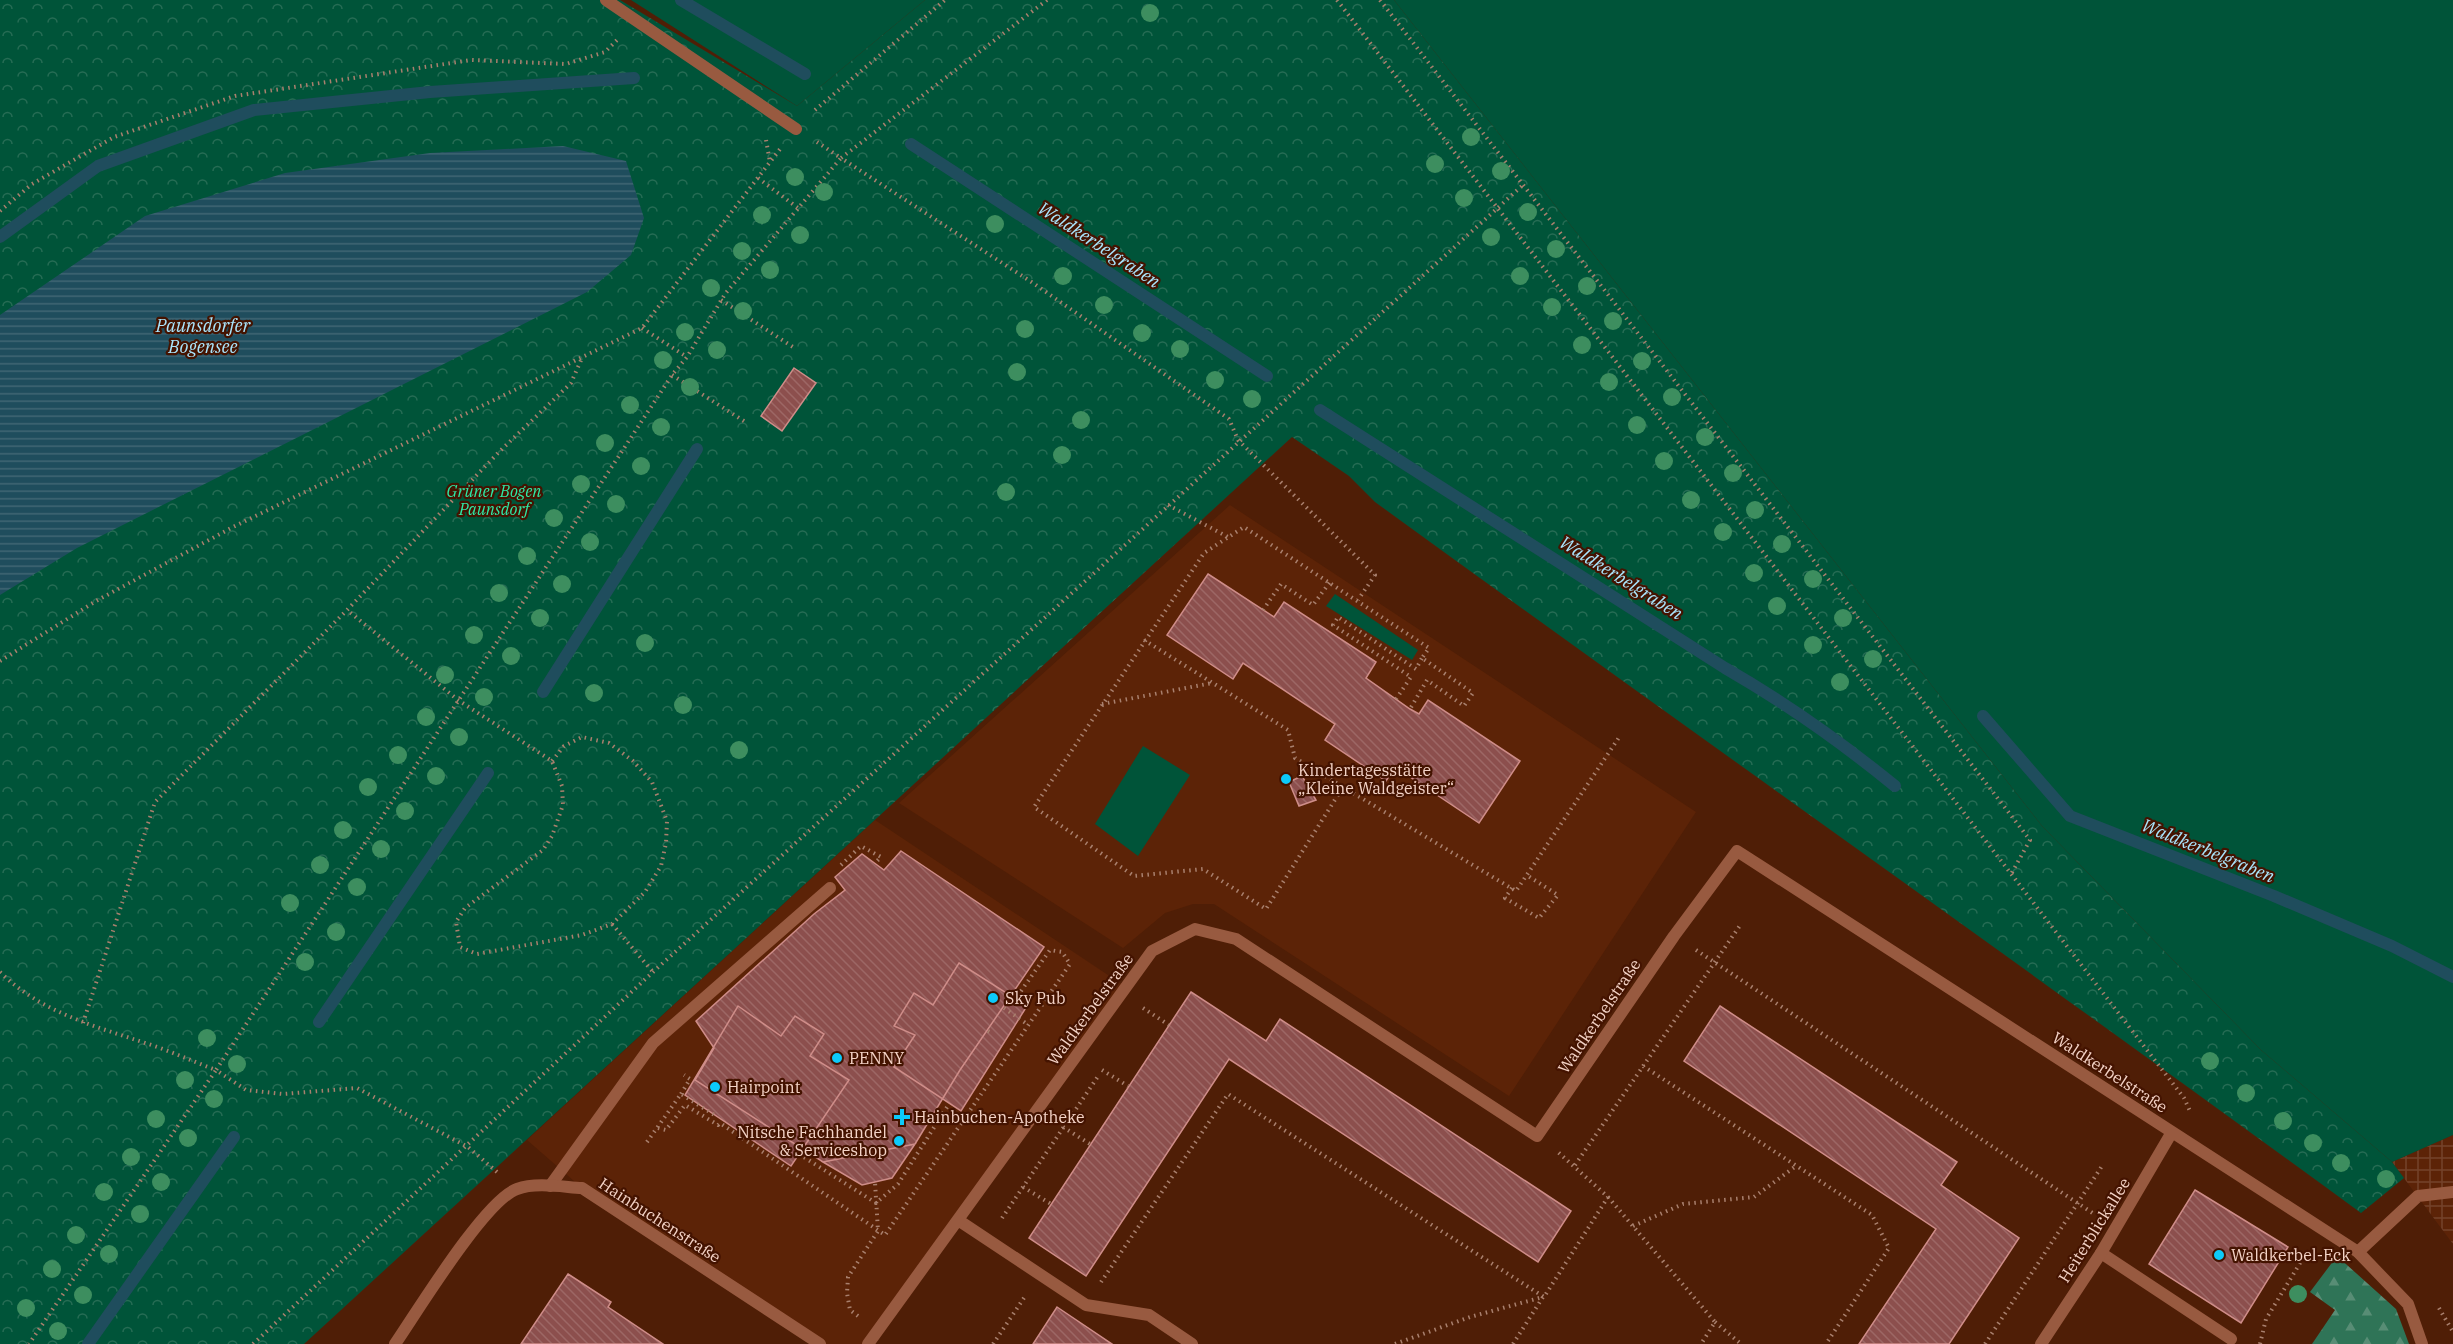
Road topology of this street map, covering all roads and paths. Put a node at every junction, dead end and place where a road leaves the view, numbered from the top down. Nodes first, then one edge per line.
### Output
1 (606, 0) edge
2 (945, 0) edge
3 (1047, 0) edge
4 (1337, 0) edge
5 (1380, 0) edge
6 (636, 20) junction
7 (796, 129) junction
8 (841, 158) junction
9 (758, 178) junction
10 (1523, 185) junction
11 (798, 208) junction
12 (1497, 209) junction
13 (0, 211) edge
14 (721, 300) junction
15 (642, 328) junction
16 (796, 349) dead end
17 (687, 357) junction
18 (582, 358) junction
19 (672, 375) junction
20 (747, 423) dead end
21 (1238, 440) junction
22 (1168, 504) junction
23 (1228, 537) junction
24 (1330, 582) junction
25 (1358, 600) junction
26 (347, 610) junction
27 (1263, 610) dead end
28 (1144, 640) junction
29 (1422, 658) junction
30 (0, 662) edge
31 (1214, 683) junction
32 (1396, 699) dead end
33 (458, 700) junction
34 (1101, 704) junction
35 (1410, 709) dead end
36 (1620, 736) dead end
37 (552, 761) junction
38 (1343, 787) junction
39 (875, 863) dead end
40 (1528, 876) junction
41 (2010, 876) junction
42 (830, 888) joint
43 (1512, 888) junction
44 (612, 924) junction
45 (1741, 924) dead end
46 (1674, 936) junction
47 (1715, 962) junction
48 (0, 972) edge
49 (653, 972) junction
50 (1016, 998) dead end
51 (1149, 999) dead end
52 (1004, 1008) dead end
53 (1143, 1008) junction
54 (1137, 1017) dead end
55 (83, 1023) junction
56 (1027, 1024) junction
57 (1169, 1025) dead end
58 (1108, 1061) dead end
59 (1643, 1066) junction
60 (216, 1070) junction
61 (1102, 1070) junction
62 (684, 1075) dead end
63 (978, 1083) dead end
64 (1128, 1086) dead end
65 (985, 1089) junction
66 (681, 1094) junction
67 (949, 1104) dead end
68 (716, 1116) dead end
69 (2194, 1119) dead end
70 (1063, 1127) junction
71 (658, 1128) junction
72 (2172, 1132) junction
73 (1537, 1136) junction
74 (647, 1142) dead end
75 (1090, 1144) dead end
76 (468, 1147) junction
77 (799, 1154) dead end
78 (1575, 1165) junction
79 (1796, 1166) junction
80 (2102, 1166) dead end
81 (875, 1182) dead end
82 (550, 1186) junction
83 (1023, 1187) junction
84 (516, 1189) junction
85 (2453, 1192) edge
86 (1608, 1197) junction
87 (2078, 1202) junction
88 (876, 1203) junction
89 (1051, 1204) dead end
90 (958, 1220) junction
91 (1633, 1227) junction
92 (2114, 1229) junction
93 (2321, 1229) junction
94 (878, 1231) junction
95 (987, 1239) junction
96 (2358, 1251) junction
97 (2101, 1253) junction
98 (1040, 1275) junction
99 (1544, 1297) junction
100 (1086, 1305) junction
101 (1715, 1322) junction
102 (878, 1329) junction
103 (2231, 1339) dead end
104 (29, 1344) edge
105 (253, 1344) edge
106 (395, 1344) edge
107 (820, 1344) edge
108 (868, 1344) edge
109 (993, 1344) edge
110 (1192, 1344) edge
111 (1395, 1344) edge
112 (1513, 1344) edge
113 (1701, 1344) edge
114 (1741, 1344) edge
115 (1826, 1344) edge
116 (1985, 1344) edge
117 (2041, 1344) edge
118 (2260, 1344) edge
119 (2422, 1344) edge

1 - 6 street
2 - 7 path
3 - 8 path
4 - 12 path
5 - 10 path
6 - 7 street
6 - 13 path
7 - 8 path
7 - 9 path
8 - 11 path
8 - 21 path
9 - 11 path
9 - 15 path
10 - 12 path
10 - 41 path
11 - 14 path
12 - 21 path
12 - 41 path
14 - 16 path
14 - 17 path
15 - 17 path
15 - 18 path
17 - 19 path
18 - 26 path
18 - 30 path
19 - 20 path
19 - 33 path
21 - 22 path
21 - 25 path
22 - 23 path
22 - 49 path
23 - 24 path
23 - 28 path
24 - 25 path
24 - 27 path
25 - 29 path
26 - 33 path
26 - 55 path
28 - 31 path
28 - 34 path
29 - 32 path
29 - 35 path
31 - 34 path
31 - 38 path
33 - 37 path
33 - 60 path
34 - 38 path
36 - 40 path
37 - 44 path
37 - 44 path
38 - 43 path
39 - 42 path
40 - 43 path
40 - 43 path
41 - 69 path
42 - 82 street
44 - 49 path
45 - 47 path
46 - 47 path
46 - 72 street, Waldkerbelstraße
46 - 73 street, Waldkerbelstraße
47 - 59 path
47 - 87 path
48 - 55 path
49 - 76 path
50 - 56 path
51 - 53 path
52 - 56 path
53 - 54 path
53 - 57 path
55 - 60 path
56 - 65 path
58 - 61 path
59 - 78 path
59 - 79 path
60 - 76 path
60 - 104 path
61 - 64 path
61 - 70 path
62 - 66 path
63 - 65 path
65 - 94 path
66 - 68 path
66 - 71 path
67 - 88 path
70 - 75 path
70 - 83 path
71 - 74 path
71 - 94 path
72 - 92 street, Heiterblickallee
72 - 93 street, Waldkerbelstraße
73 - 78 path
73 - 90 street, Waldkerbelstraße
76 - 84 path
76 - 105 path
77 - 88 path
78 - 86 path
79 - 91 path
79 - 115 path
80 - 87 path
81 - 88 path
82 - 84 street, Hainbuchenstraße
82 - 107 street, Hainbuchenstraße
83 - 89 path
83 - 95 path
84 - 106 street
85 - 96 street
86 - 91 path
86 - 99 path
87 - 92 path
87 - 116 path
88 - 94 path
90 - 95 street
90 - 102 street, Waldkerbelstraße
91 - 101 path
92 - 97 street, Heiterblickallee
93 - 96 street, Waldkerbelstraße
93 - 118 path
94 - 102 path
95 - 98 street
96 - 119 street, Waldkerbelstraße
97 - 103 street
97 - 117 street, Heiterblickallee
98 - 100 street
98 - 109 path
99 - 100 path
99 - 111 path
99 - 112 path
100 - 110 street
101 - 113 path
101 - 114 path
102 - 108 street, Waldkerbelstraße

